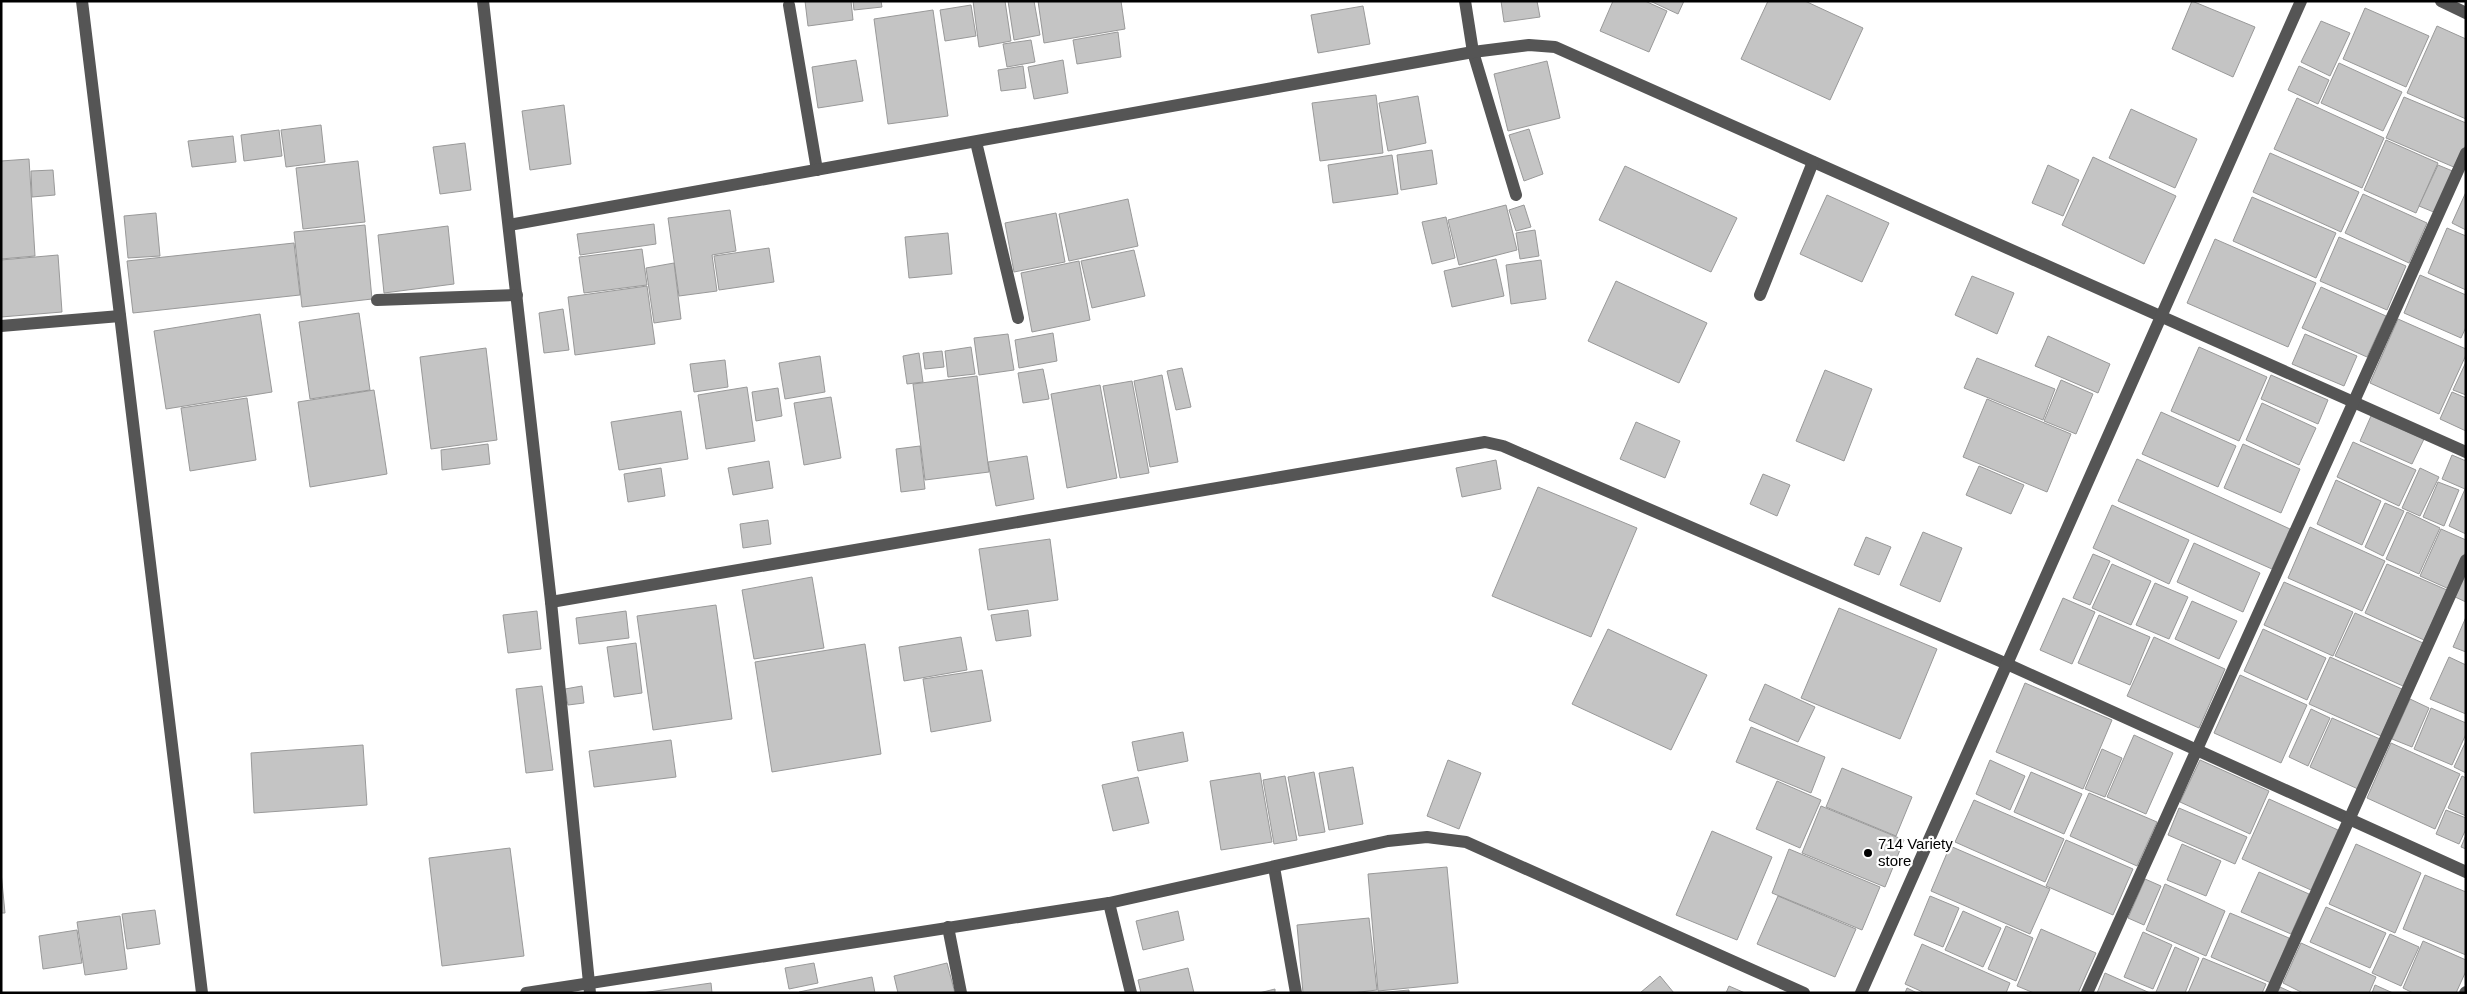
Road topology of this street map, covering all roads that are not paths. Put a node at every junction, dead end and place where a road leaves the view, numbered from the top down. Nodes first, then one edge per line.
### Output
1 (82, 1) edge
2 (483, 1) edge
3 (1465, 1) edge
4 (2301, 1) edge
5 (2441, 1) edge
6 (789, 5) dead end
7 (2466, 13) edge
8 (1473, 52) junction
9 (976, 142) junction
10 (2466, 153) edge
11 (1813, 162) junction
12 (817, 170) junction
13 (1516, 195) dead end
14 (508, 225) junction
15 (517, 295) junction
16 (1760, 295) dead end
17 (377, 300) dead end
18 (120, 316) junction
19 (2161, 316) junction
20 (1018, 318) dead end
21 (1, 326) edge
22 (2354, 402) junction
23 (2466, 452) edge
24 (2466, 560) edge
25 (551, 602) junction
26 (2007, 664) junction
27 (2197, 750) junction
28 (2349, 819) junction
29 (1274, 867) junction
30 (2466, 872) edge
31 (1109, 903) junction
32 (948, 927) junction
33 (589, 987) edge
34 (202, 993) edge
35 (526, 993) edge
36 (961, 993) edge
37 (1131, 993) edge
38 (1296, 993) edge
39 (1804, 993) edge
40 (1861, 993) edge
41 (2087, 993) edge
42 (2271, 993) edge

1 - 18 street
2 - 14 street
3 - 8 street
4 - 19 street
5 - 7 street
6 - 12 street
8 - 9 street
8 - 11 street
8 - 13 street
9 - 12 street
9 - 20 street
10 - 22 street
11 - 16 street
11 - 19 street
12 - 14 street
14 - 15 street
15 - 17 street
15 - 25 street
18 - 21 street
18 - 34 street
19 - 22 street
19 - 26 street
22 - 23 street
22 - 27 street
24 - 28 street
25 - 26 street
25 - 33 street
26 - 27 street
26 - 40 street
27 - 28 street
27 - 41 street
28 - 30 street
28 - 42 street
29 - 31 street
29 - 38 street
29 - 39 street
31 - 32 street
31 - 37 street
32 - 33 street
32 - 36 street
33 - 35 street

